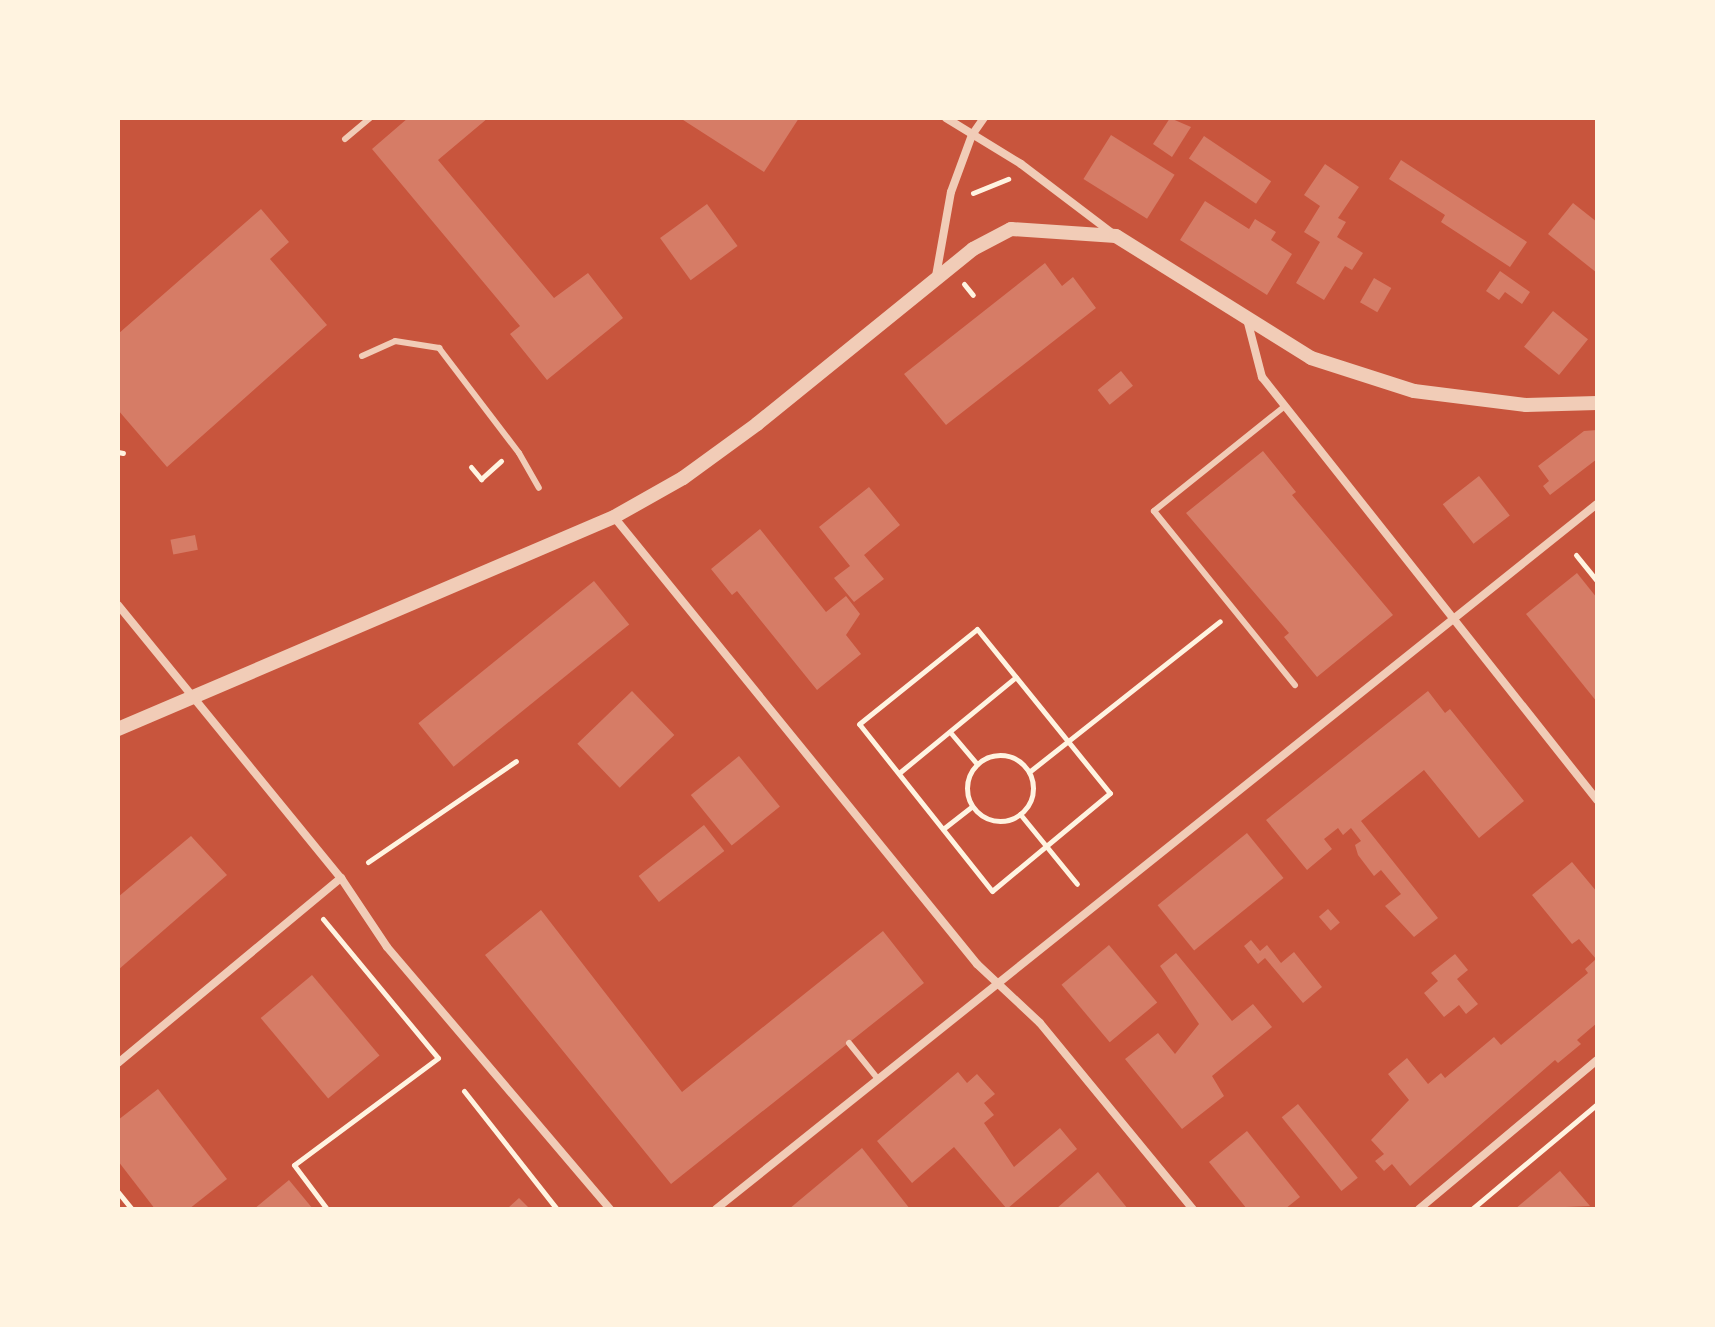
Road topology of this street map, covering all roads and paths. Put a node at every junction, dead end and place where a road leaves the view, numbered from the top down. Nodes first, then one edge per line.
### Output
1 (370, 118) edge
2 (946, 118) edge
3 (984, 118) edge
4 (972, 135) junction
5 (345, 139) dead end
6 (1013, 177) dead end
7 (969, 195) dead end
8 (1116, 236) junction
9 (936, 281) junction
10 (963, 283) dead end
11 (973, 295) dead end
12 (1248, 323) junction
13 (362, 356) dead end
14 (1597, 403) edge
15 (1285, 406) junction
16 (471, 467) dead end
17 (507, 467) dead end
18 (539, 488) dead end
19 (1597, 504) edge
20 (614, 517) junction
21 (1576, 555) dead end
22 (1597, 581) edge
23 (118, 605) edge
24 (1234, 610) junction
25 (1451, 619) junction
26 (1016, 677) junction
27 (1295, 685) dead end
28 (195, 697) junction
29 (118, 729) edge
30 (950, 732) junction
31 (1070, 742) junction
32 (516, 761) dead end
33 (977, 764) junction
34 (1029, 772) junction
35 (899, 773) junction
36 (1597, 800) edge
37 (972, 806) junction
38 (1020, 814) junction
39 (943, 829) junction
40 (1046, 847) junction
41 (368, 862) dead end
42 (341, 878) junction
43 (1077, 884) dead end
44 (314, 909) dead end
45 (996, 984) junction
46 (849, 1043) dead end
47 (1597, 1060) edge
48 (118, 1063) edge
49 (878, 1079) junction
50 (464, 1091) dead end
51 (1597, 1104) edge
52 (118, 1192) edge
53 (132, 1209) edge
54 (327, 1209) edge
55 (557, 1209) edge
56 (610, 1209) edge
57 (716, 1209) edge
58 (1193, 1209) edge
59 (1419, 1209) edge
60 (1472, 1209) edge

1 - 5 lane
2 - 4 street
3 - 4 street
4 - 8 street
4 - 9 street
6 - 7 path
8 - 9 street
8 - 12 street
9 - 20 street
10 - 11 path
12 - 14 street
12 - 15 street
13 - 18 lane
15 - 24 lane
15 - 25 street
16 - 17 path
19 - 25 street
20 - 28 street
20 - 45 street
21 - 22 path
23 - 28 street
24 - 27 lane
24 - 31 path
25 - 36 street
25 - 45 street
26 - 30 path
26 - 31 path
26 - 35 path
28 - 29 street
28 - 42 street
30 - 33 path
30 - 35 path
31 - 34 path
31 - 40 path
32 - 41 path
33 - 34 path
33 - 37 path
34 - 38 path
35 - 39 path
37 - 38 path
37 - 39 path
38 - 40 path
39 - 40 path
40 - 43 path
42 - 48 street
42 - 56 street
44 - 54 path
45 - 49 street
45 - 58 street
46 - 49 lane
47 - 59 street
49 - 57 street
50 - 55 path
51 - 60 path
52 - 53 path

